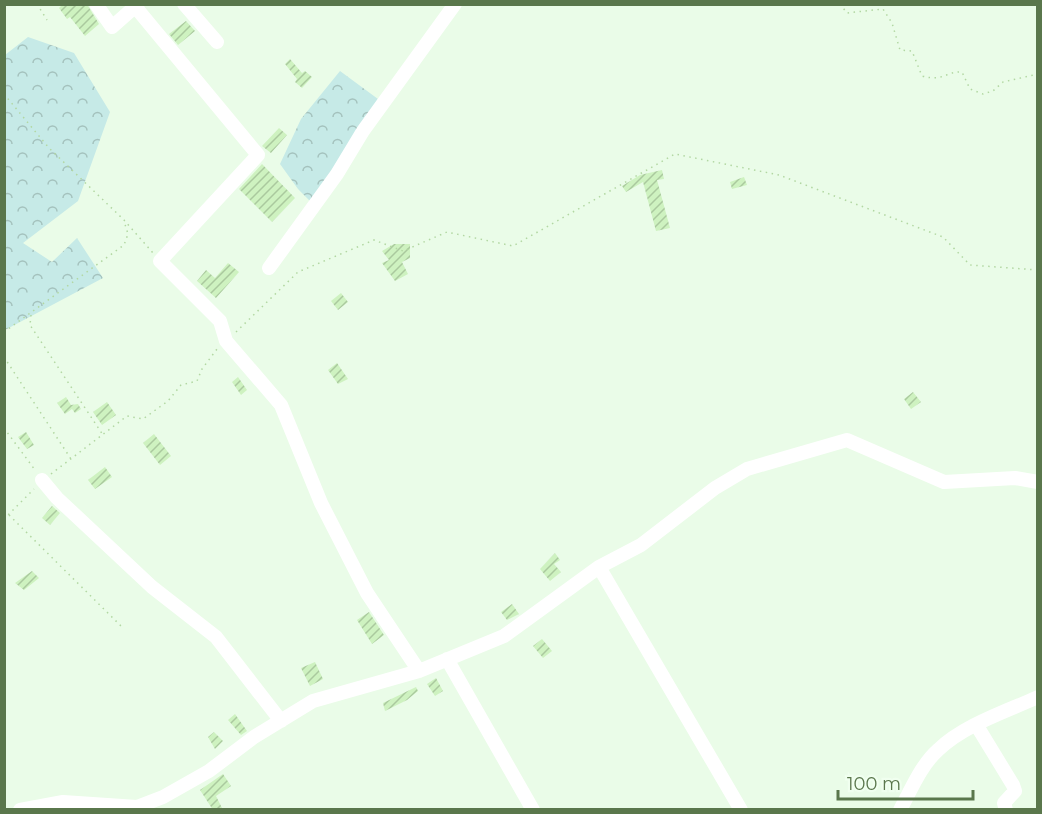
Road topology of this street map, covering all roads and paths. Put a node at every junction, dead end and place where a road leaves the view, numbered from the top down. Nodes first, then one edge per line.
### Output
1 (37, 4) edge
2 (96, 4) edge
3 (184, 4) edge
4 (456, 4) edge
5 (840, 4) edge
6 (136, 5) edge
7 (47, 20) dead end
8 (217, 42) dead end
9 (1038, 74) edge
10 (4, 94) edge
11 (124, 220) junction
12 (160, 261) junction
13 (269, 268) dead end
14 (1038, 270) edge
15 (31, 313) junction
16 (4, 332) edge
17 (224, 336) junction
18 (4, 357) edge
19 (4, 428) edge
20 (103, 436) junction
21 (71, 460) junction
22 (42, 480) junction
23 (1038, 482) edge
24 (8, 515) junction
25 (4, 519) edge
26 (599, 567) junction
27 (123, 628) dead end
28 (447, 659) junction
29 (419, 671) junction
30 (1038, 697) edge
31 (280, 721) junction
32 (977, 726) junction
33 (45, 807) edge
34 (20, 810) edge
35 (533, 810) edge
36 (741, 810) edge
37 (900, 810) edge
38 (1006, 810) edge

1 - 7 path
2 - 6 street
3 - 8 street
4 - 13 street
5 - 9 path
6 - 12 street
10 - 11 path
11 - 12 path
11 - 15 path
12 - 17 street
14 - 17 path
15 - 16 path
15 - 20 path
17 - 20 path
17 - 29 street
18 - 21 path
19 - 22 path
20 - 21 path
21 - 22 path
22 - 24 path
22 - 31 street
23 - 26 street
24 - 25 path
24 - 27 path
26 - 28 street
26 - 36 street
28 - 29 street
28 - 35 street
29 - 31 street
30 - 32 street
31 - 33 street
32 - 37 street
32 - 38 street
33 - 34 street

